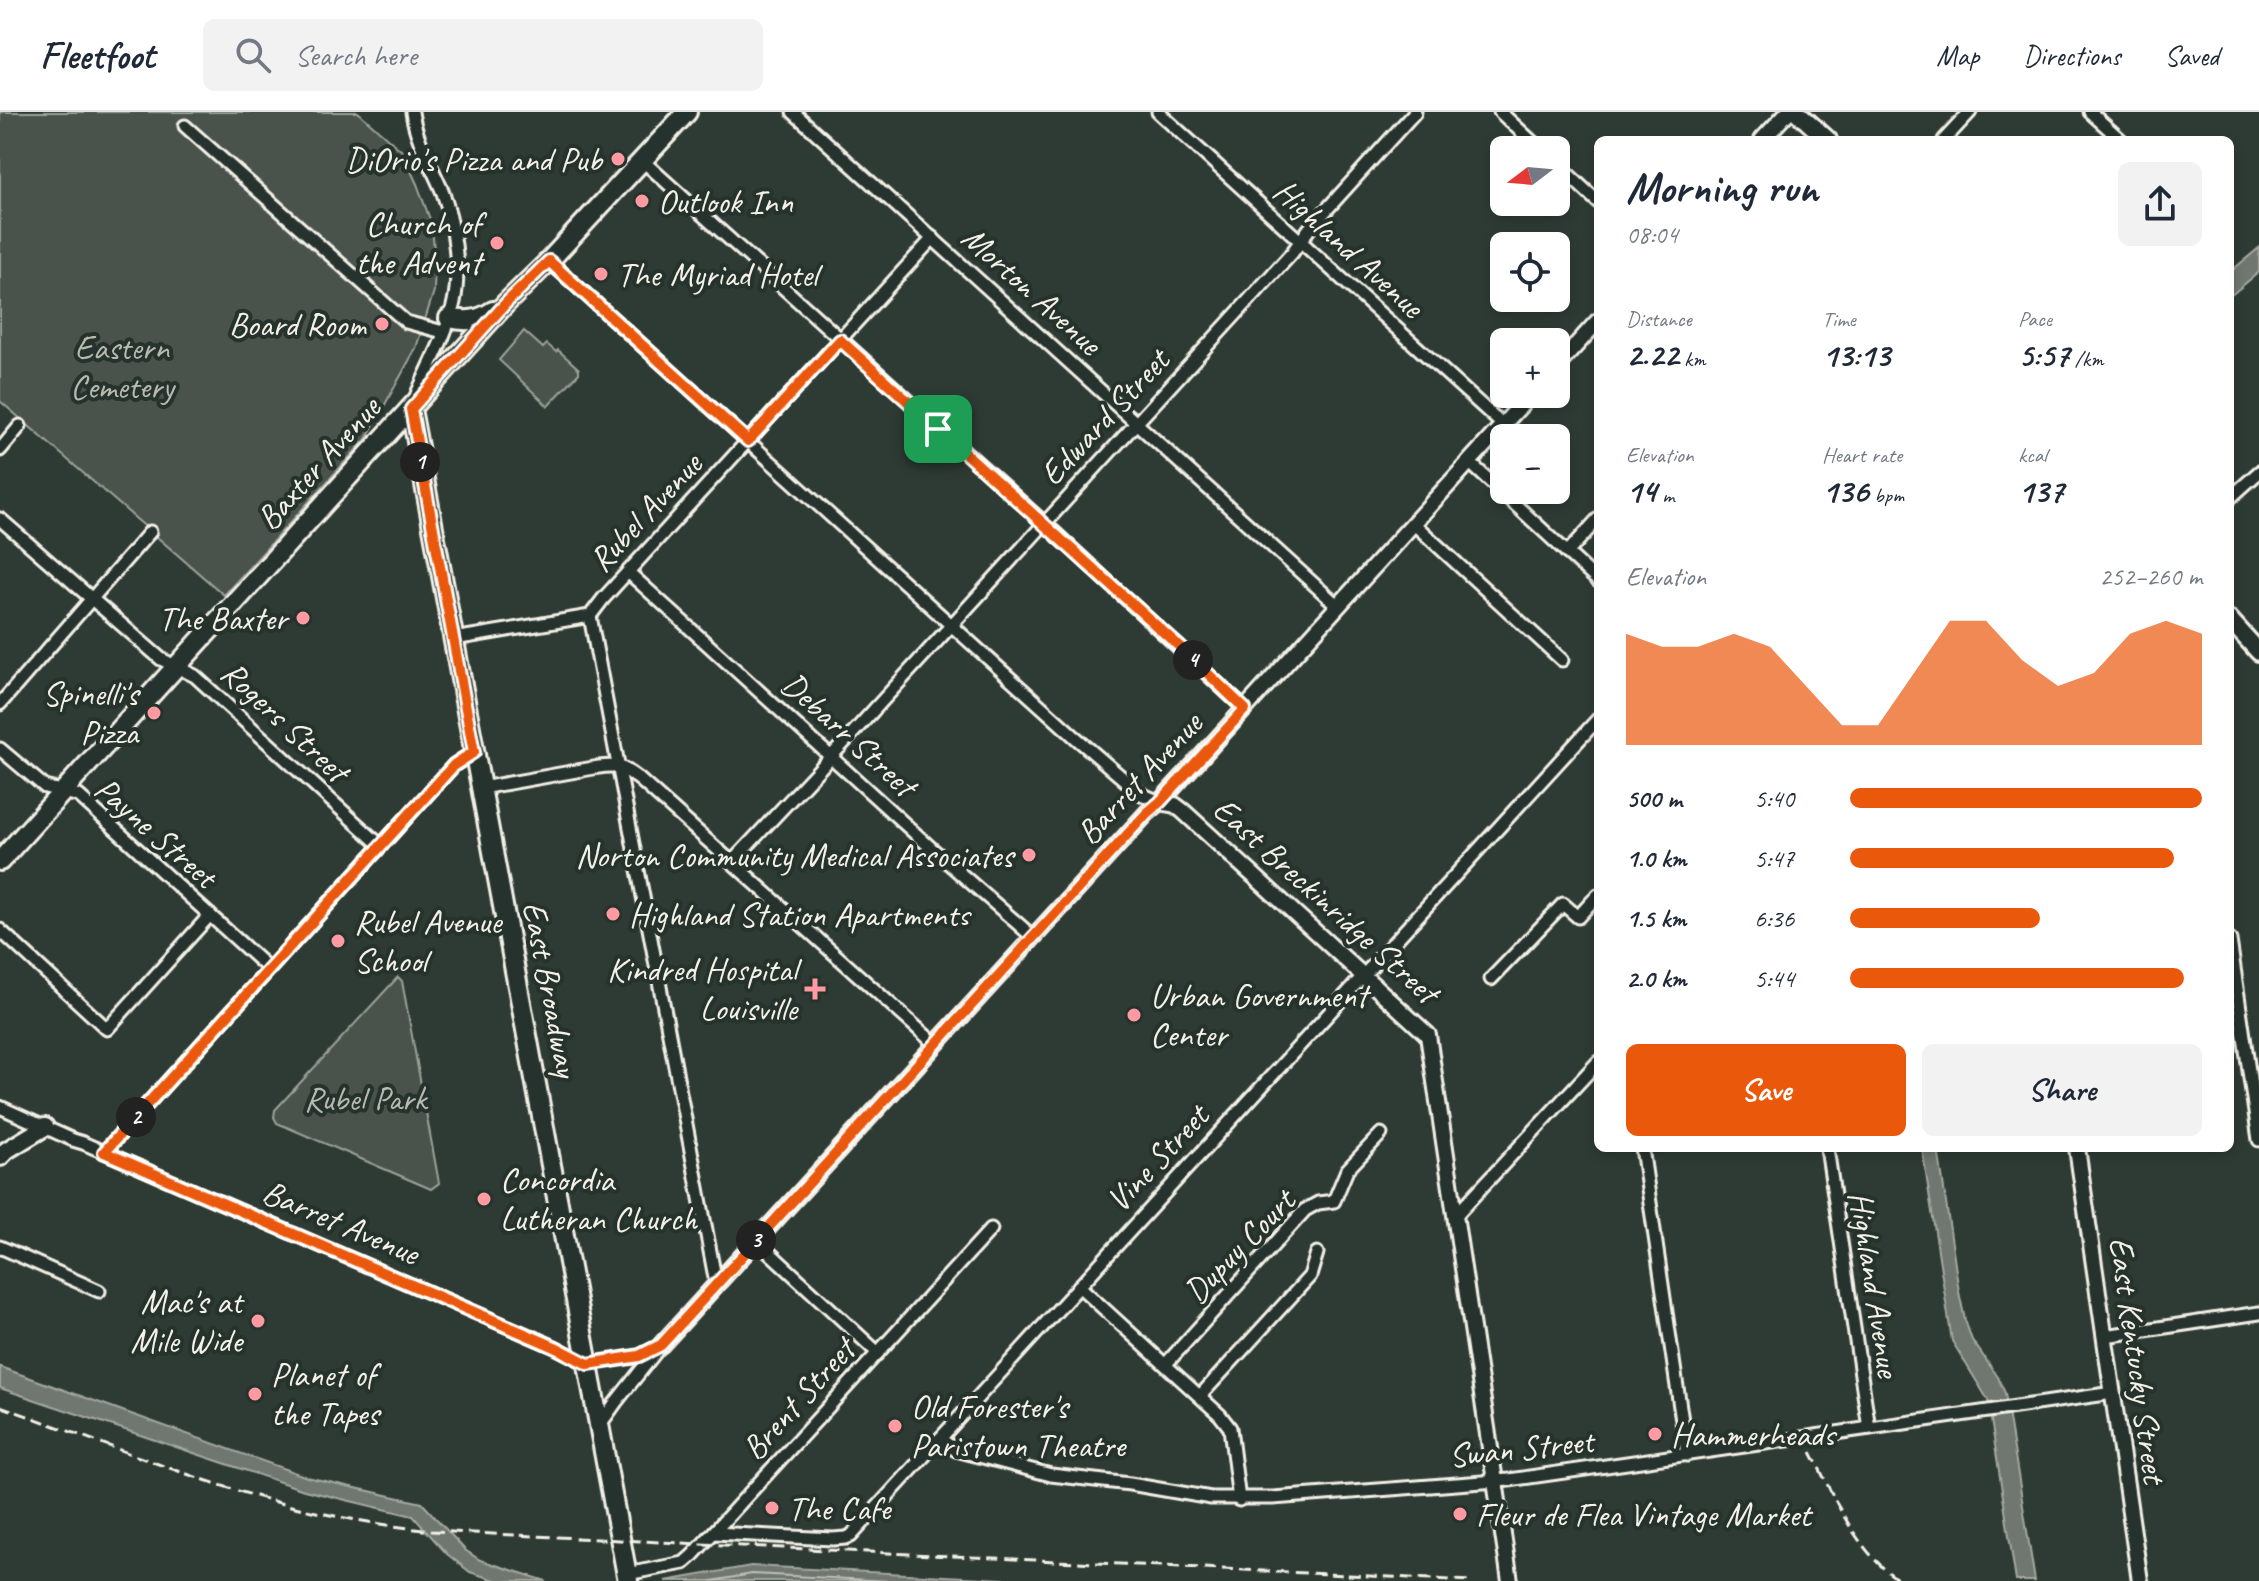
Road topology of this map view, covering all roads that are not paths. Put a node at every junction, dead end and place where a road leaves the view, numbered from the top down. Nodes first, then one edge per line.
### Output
1 (412, 112) edge
2 (687, 112) edge
3 (793, 112) edge
4 (1158, 112) edge
5 (1415, 112) edge
6 (1500, 112) edge
7 (1788, 112) edge
8 (1797, 112) edge
9 (1970, 112) edge
10 (2090, 112) edge
11 (185, 126) dead end
12 (1526, 136) edge
13 (1766, 136) edge
14 (1824, 136) edge
15 (1948, 136) edge
16 (2117, 136) edge
17 (643, 161) junction
18 (1570, 176) edge
19 (1594, 198) edge
20 (933, 238) junction
21 (1300, 241) junction
22 (549, 261) junction
23 (506, 303) junction
24 (446, 325) junction
25 (1594, 325) edge
26 (840, 340) junction
27 (1570, 352) edge
28 (1518, 408) edge
29 (411, 409) junction
30 (1137, 423) junction
31 (1502, 424) edge
32 (1504, 424) edge
33 (20, 426) dead end
34 (1490, 439) edge
35 (748, 441) junction
36 (0, 450) edge
37 (1469, 462) junction
38 (2259, 472) edge
39 (2234, 494) edge
40 (0, 519) edge
41 (1413, 523) junction
42 (1594, 523) edge
43 (1044, 524) junction
44 (150, 532) dead end
45 (1567, 553) junction
46 (628, 572) junction
47 (1594, 577) edge
48 (92, 599) junction
49 (1338, 606) junction
50 (590, 616) junction
51 (2234, 624) edge
52 (952, 625) junction
53 (454, 639) junction
54 (2259, 652) edge
55 (1562, 660) dead end
56 (176, 667) junction
57 (0, 704) edge
58 (1245, 709) junction
59 (1594, 723) edge
60 (0, 749) edge
61 (474, 752) junction
62 (832, 757) junction
63 (616, 765) junction
64 (481, 788) junction
65 (62, 792) junction
66 (1160, 802) junction
67 (381, 846) junction
68 (0, 861) edge
69 (732, 862) junction
70 (1594, 899) edge
71 (210, 915) junction
72 (0, 930) edge
73 (1033, 937) junction
74 (2234, 968) edge
75 (269, 969) junction
76 (1363, 974) junction
77 (1491, 979) dead end
78 (935, 1044) junction
79 (1594, 1066) edge
80 (0, 1107) edge
81 (45, 1127) junction
82 (1381, 1134) dead end
83 (2259, 1140) edge
84 (104, 1152) junction
85 (1643, 1152) edge
86 (1828, 1152) edge
87 (2078, 1152) edge
88 (0, 1157) edge
89 (1456, 1215) junction
90 (991, 1229) dead end
91 (756, 1240) junction
92 (0, 1247) edge
93 (1317, 1253) dead end
94 (716, 1283) junction
95 (1079, 1286) junction
96 (99, 1291) dead end
97 (2259, 1313) edge
98 (2105, 1336) junction
99 (661, 1345) junction
100 (878, 1353) junction
101 (588, 1364) junction
102 (1166, 1364) junction
103 (2113, 1393) junction
104 (1200, 1396) junction
105 (599, 1426) junction
106 (1869, 1428) junction
107 (940, 1439) junction
108 (1687, 1455) junction
109 (1495, 1481) junction
110 (1239, 1500) junction
111 (714, 1533) junction
112 (628, 1578) edge
113 (1510, 1581) edge
114 (2140, 1581) edge

1 - 24 street
2 - 17 main road, Baxter Avenue
3 - 20 street, Morton Avenue
4 - 21 street, Highland Avenue
5 - 21 street, Edward Street
6 - 12 street
7 - 13 street
8 - 14 main road
9 - 15 street
10 - 16 street
11 - 24 street
17 - 22 main road, Baxter Avenue
17 - 26 street
18 - 19 street
20 - 26 street, Rubel Avenue
20 - 30 street, Morton Avenue
21 - 30 street, Edward Street
21 - 31 street, Highland Avenue
22 - 23 main road, Baxter Avenue
22 - 35 street, East Breckinridge Street
23 - 24 main road
23 - 29 main road, Baxter Avenue
24 - 29 street
25 - 27 street
26 - 35 street, Rubel Avenue
26 - 43 street
28 - 32 street, Barret Avenue
29 - 53 main road, East Broadway
29 - 56 main road, Baxter Avenue
30 - 43 street, Edward Street
30 - 49 street, Morton Avenue
33 - 36 street
34 - 37 street, Barret Avenue
35 - 46 street, Rubel Avenue
35 - 52 street, East Breckinridge Street
37 - 41 street, Barret Avenue
37 - 45 street
38 - 39 street
40 - 48 street, Rogers Street
41 - 49 street, Barret Avenue
41 - 55 street
42 - 45 street
43 - 52 street, Edward Street
43 - 58 street
44 - 48 street
45 - 47 street
46 - 50 street, Rubel Avenue
46 - 62 street, Debarr Street
48 - 56 street, Rogers Street
48 - 57 street
49 - 58 street, Barret Avenue
50 - 53 street, Rubel Avenue
50 - 63 street
51 - 54 main road
52 - 62 street, Edward Street
52 - 66 street, East Breckinridge Street
53 - 61 main road, East Broadway
56 - 65 main road, Baxter Avenue
56 - 67 street, Rogers Street
58 - 66 street, Barret Avenue
59 - 76 street, Vine Street
60 - 65 street, Payne Street
61 - 64 main road, East Broadway
61 - 67 street
62 - 69 street, Edward Street
62 - 73 street, Debarr Street
63 - 64 street
63 - 69 street
63 - 94 street
64 - 101 main road, East Broadway
65 - 68 main road, Baxter Avenue
65 - 71 street, Payne Street
66 - 73 street, Barret Avenue
66 - 76 street, East Breckinridge Street
67 - 75 street
69 - 78 street
70 - 77 street
71 - 72 street
71 - 75 street, Payne Street
73 - 78 street, Barret Avenue
74 - 83 street
75 - 84 street
76 - 89 street, East Breckinridge Street
76 - 95 street, Vine Street
78 - 91 street, Barret Avenue
79 - 89 street
80 - 81 street, Barret Avenue
81 - 84 street, Barret Avenue
81 - 88 main road
82 - 102 street, Dupuy Court
84 - 101 street, Barret Avenue
85 - 108 street
86 - 106 street, Highland Avenue
87 - 98 street, East Kentucky Street
89 - 109 street, East Breckinridge Street
90 - 100 street, Brent Street
91 - 94 street, Barret Avenue
91 - 100 street
92 - 96 street
93 - 104 street
94 - 99 street, Barret Avenue
95 - 102 street
95 - 107 street, Vine Street
97 - 98 street
98 - 103 street, East Kentucky Street
99 - 101 street, Barret Avenue
99 - 105 street, Barret Avenue
100 - 111 street, Brent Street
101 - 105 main road, East Broadway
102 - 104 street
103 - 106 street, Swan Street
103 - 114 street, East Kentucky Street
104 - 110 street
105 - 112 main road, East Broadway
106 - 108 street, Swan Street
107 - 110 street, Swan Street
107 - 111 street, Vine Street
108 - 109 street, Swan Street
109 - 110 street, Swan Street
109 - 113 street, East Breckinridge Street
111 - 112 street, Brent Street

